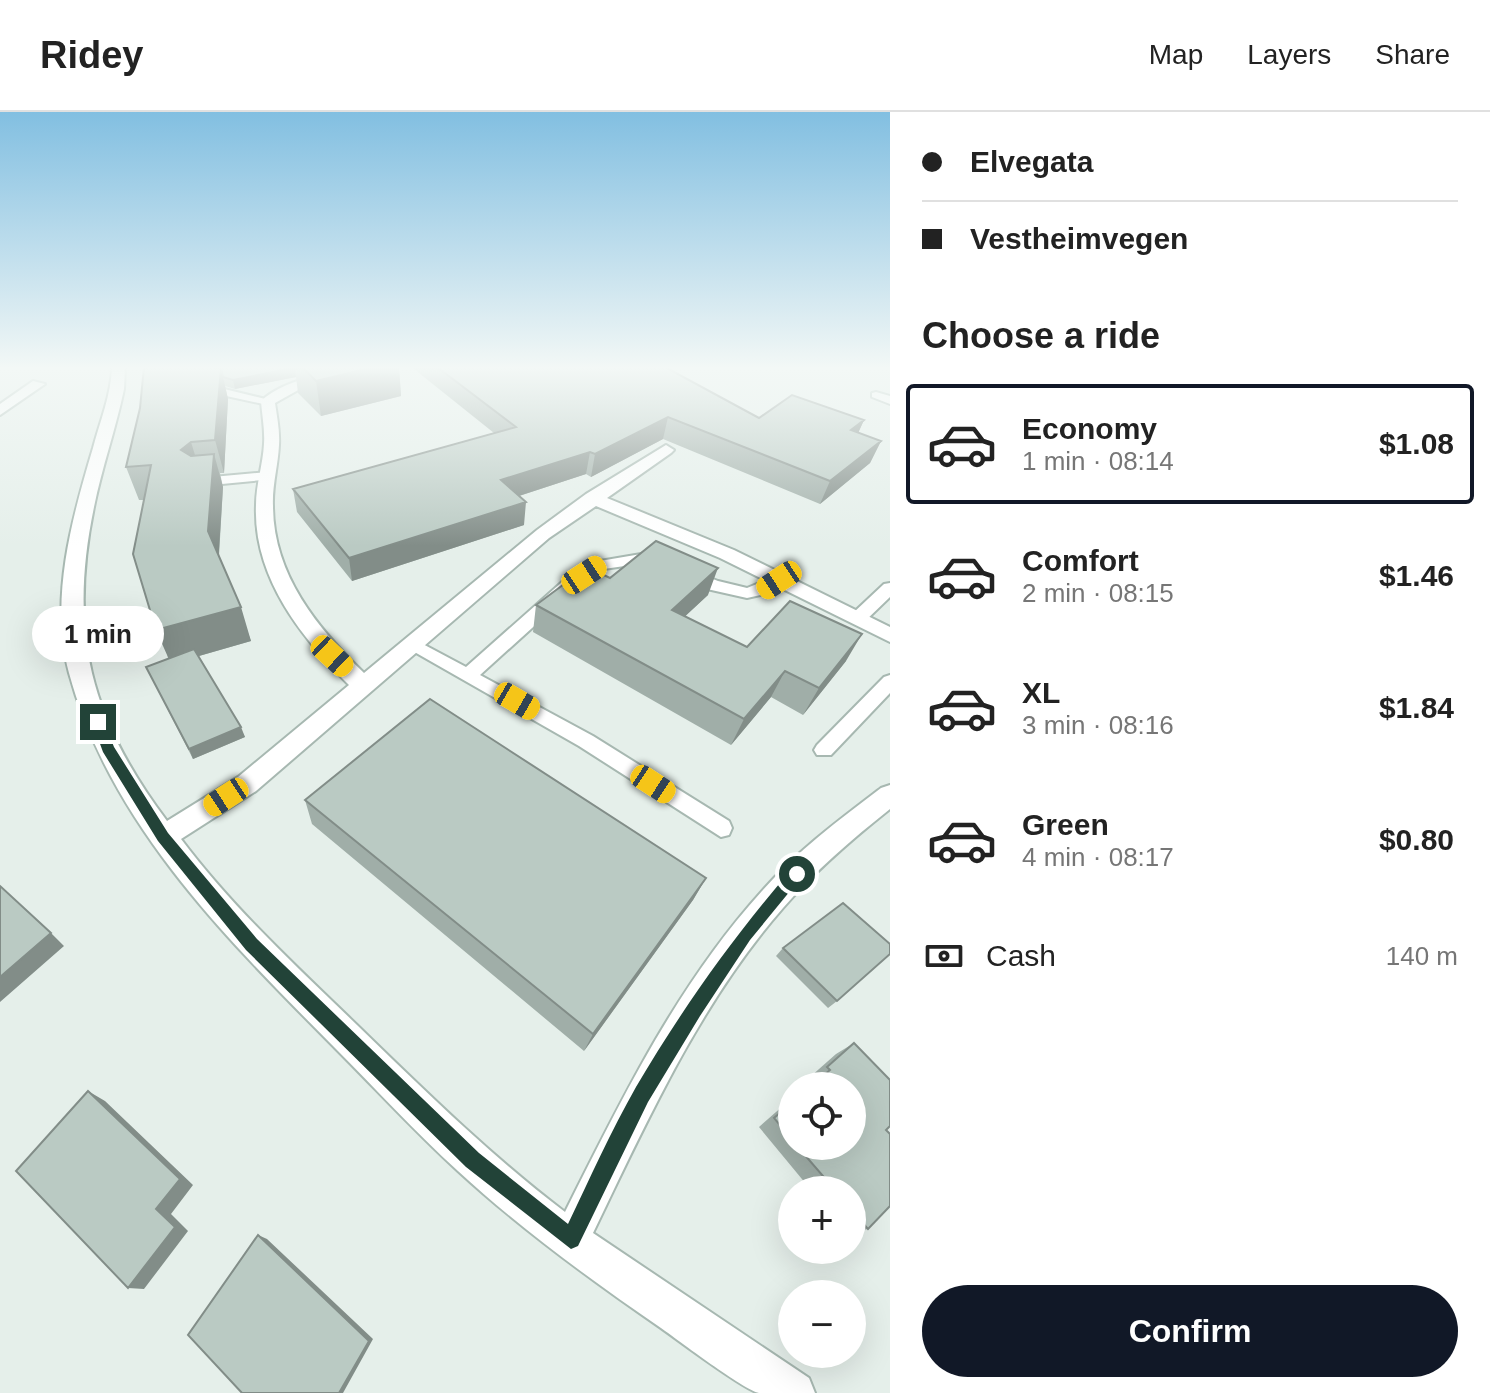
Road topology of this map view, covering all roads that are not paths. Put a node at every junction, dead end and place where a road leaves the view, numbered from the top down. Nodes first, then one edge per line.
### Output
1 (108, 427) edge
2 (271, 427) edge
3 (666, 450) dead end
4 (268, 476) junction
5 (201, 482) edge
6 (592, 498) junction
7 (779, 580) junction
8 (890, 588) edge
9 (858, 618) junction
10 (890, 635) edge
11 (413, 646) junction
12 (470, 674) junction
13 (890, 682) edge
14 (365, 687) junction
15 (824, 750) dead end
16 (890, 795) edge
17 (721, 828) dead end
18 (163, 837) junction
19 (571, 1239) junction
20 (794, 1393) edge

1 - 18 street
2 - 4 street
3 - 6 street
4 - 5 lane
4 - 14 street
6 - 7 street
6 - 11 street
7 - 9 street
7 - 12 lane
8 - 9 lane
9 - 10 street
11 - 12 lane
11 - 14 street
12 - 17 lane
13 - 15 lane
14 - 18 street
16 - 19 street
18 - 19 street
19 - 20 street

